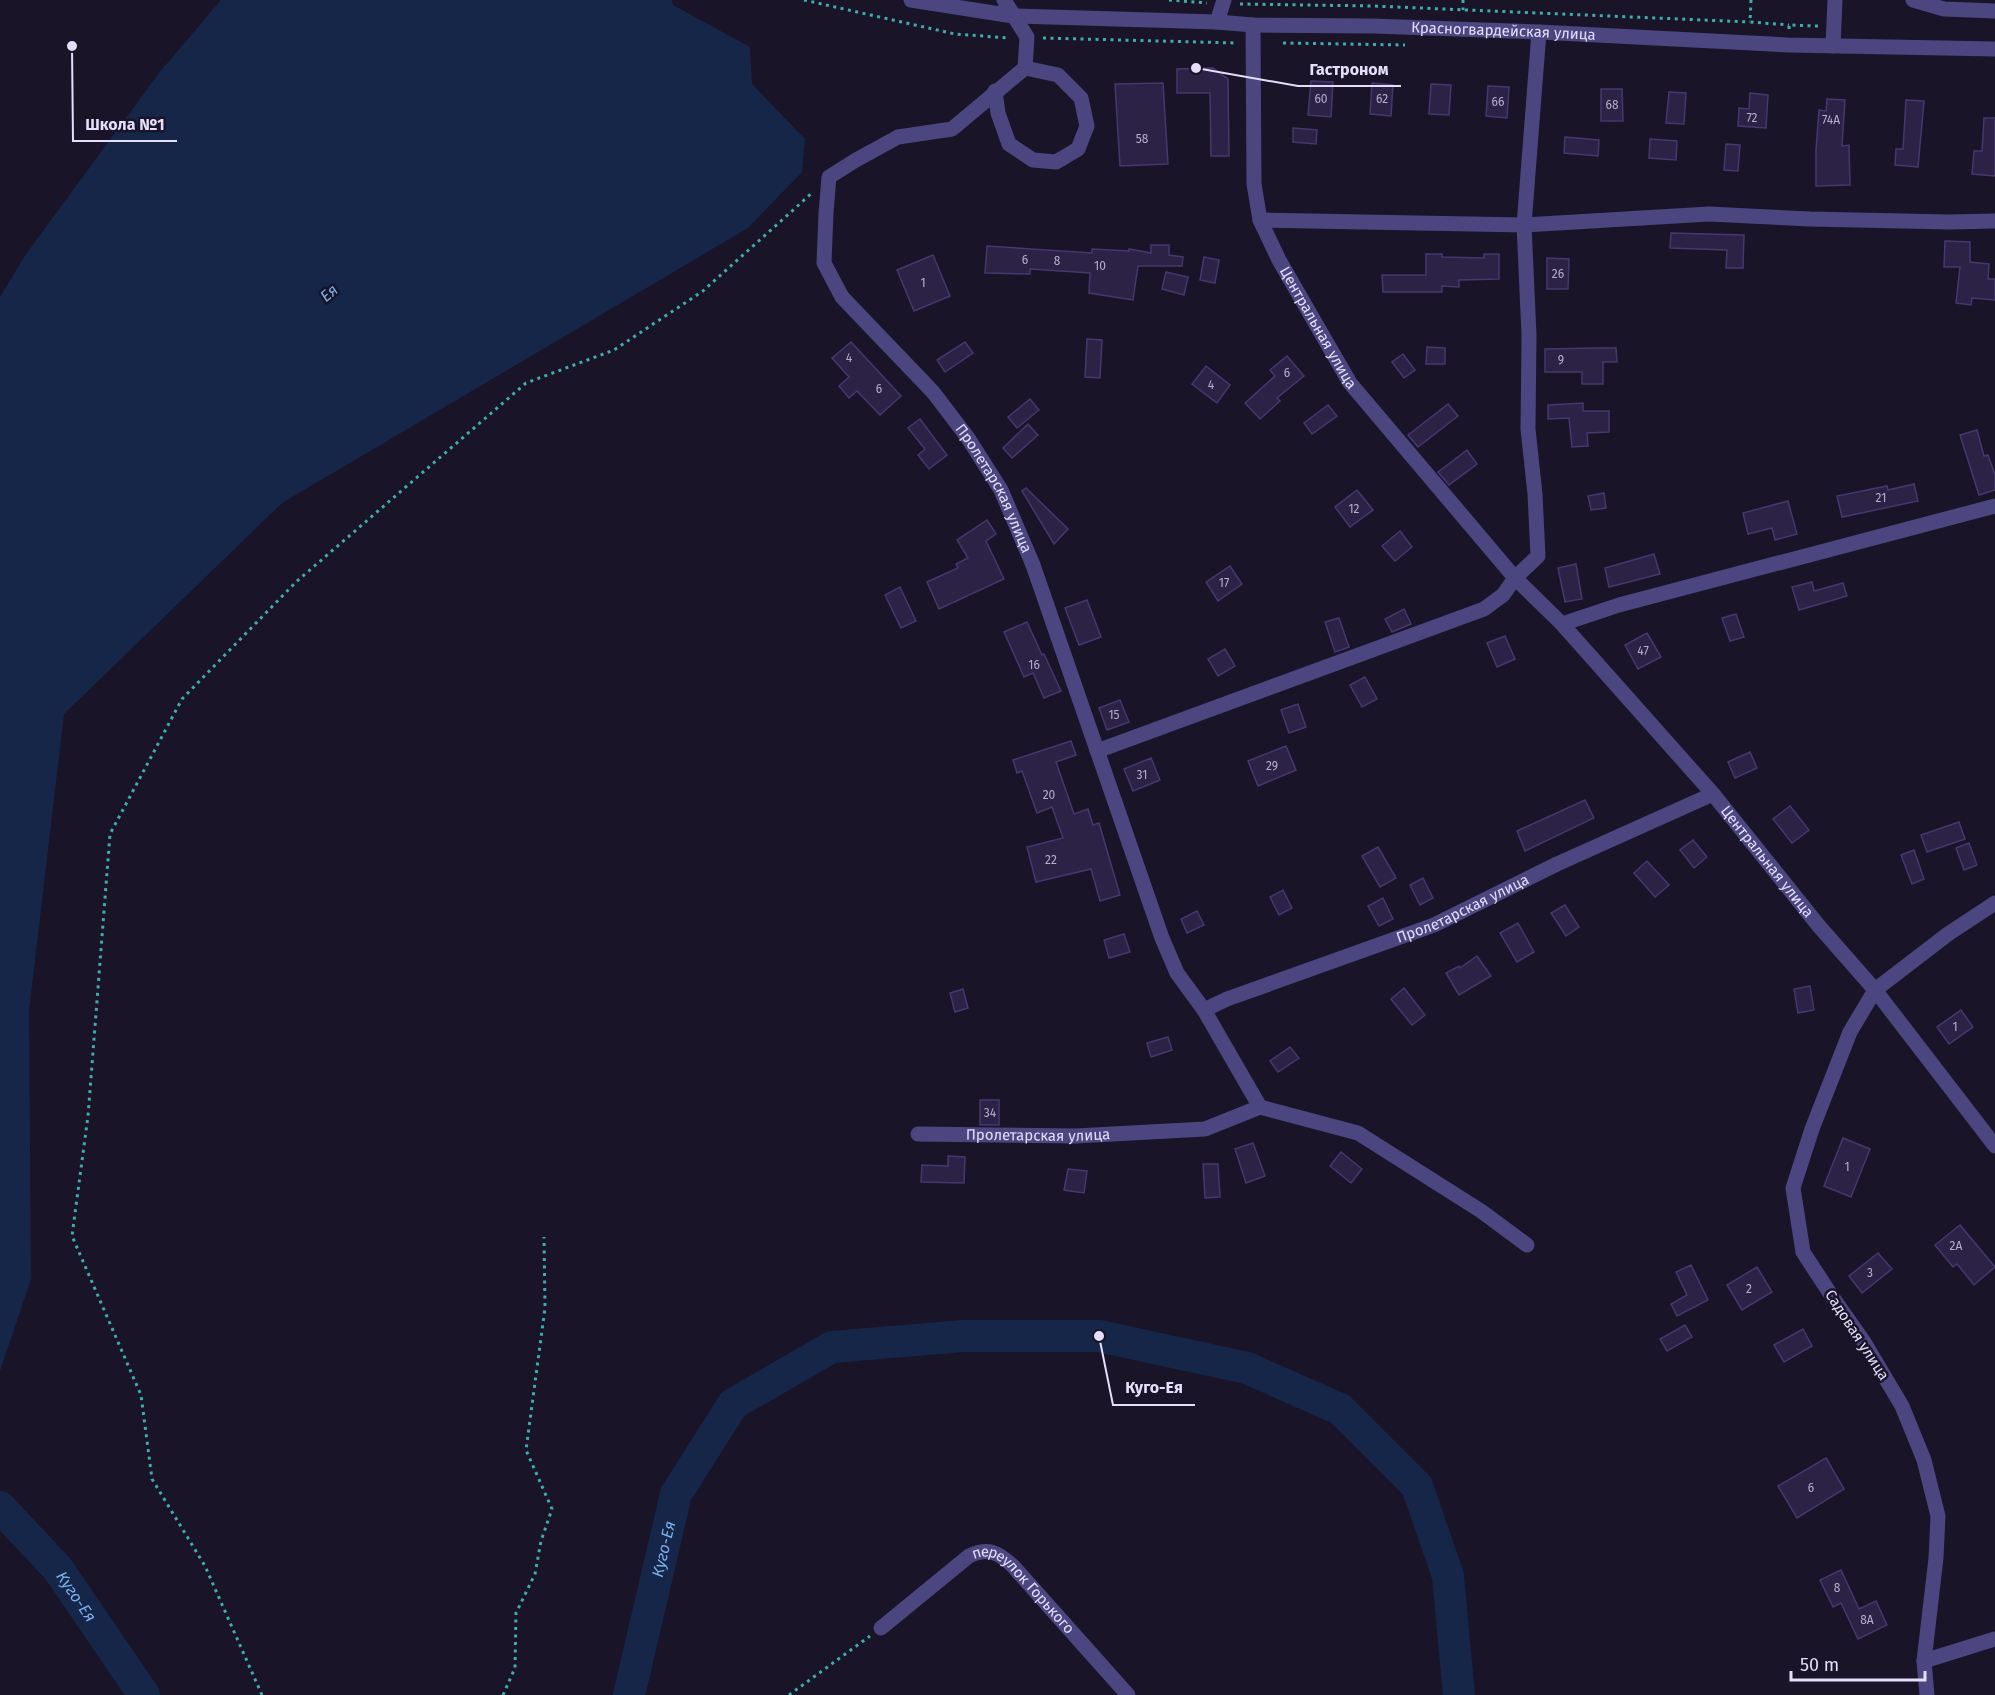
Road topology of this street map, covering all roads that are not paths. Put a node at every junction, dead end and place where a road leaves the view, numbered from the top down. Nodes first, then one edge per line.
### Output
1 (911, 0) edge
2 (1004, 0) edge
3 (1834, 0) edge
4 (1913, 0) edge
5 (1224, 2) edge
6 (1995, 11) edge
7 (1013, 16) junction
8 (1217, 22) junction
9 (1253, 25) junction
10 (1539, 32) junction
11 (1833, 46) junction
12 (1995, 49) edge
13 (1025, 68) junction
14 (995, 91) junction
15 (1260, 220) junction
16 (1995, 220) edge
17 (1524, 225) junction
18 (1995, 506) edge
19 (1515, 578) junction
20 (1562, 624) junction
21 (1097, 751) junction
22 (1713, 794) junction
23 (1995, 903) edge
24 (1875, 990) junction
25 (1204, 1010) junction
26 (1260, 1107) junction
27 (918, 1134) dead end
28 (1995, 1146) edge
29 (1527, 1245) dead end
30 (881, 1628) road end
31 (1995, 1639) edge
32 (1924, 1661) junction
33 (1128, 1695) edge
34 (1927, 1695) edge

1 - 7 street, Красногвардейская улица
2 - 7 street
3 - 11 street
4 - 6 street
5 - 8 street
7 - 8 street, Красногвардейская улица
7 - 13 street
8 - 9 street, Красногвардейская улица
9 - 10 street, Красногвардейская улица
9 - 15 street, Центральная улица
10 - 11 street, Красногвардейская улица
10 - 17 street
11 - 12 street, Красногвардейская улица
13 - 14 street
13 - 14 street
14 - 21 street, Пролетарская улица
15 - 17 street
15 - 19 street, Центральная улица
16 - 17 street
17 - 19 street
18 - 20 street
19 - 20 street, Центральная улица
19 - 21 street
20 - 22 street, Центральная улица
21 - 25 street, Пролетарская улица
22 - 24 street, Центральная улица
22 - 25 street, Пролетарская улица
23 - 24 street
24 - 28 street, Центральная улица
24 - 32 street, Садовая улица
25 - 26 street, Пролетарская улица
26 - 27 street, Пролетарская улица
26 - 29 street
30 - 33 street, переулок Горького
31 - 32 street
32 - 34 street, Садовая улица

